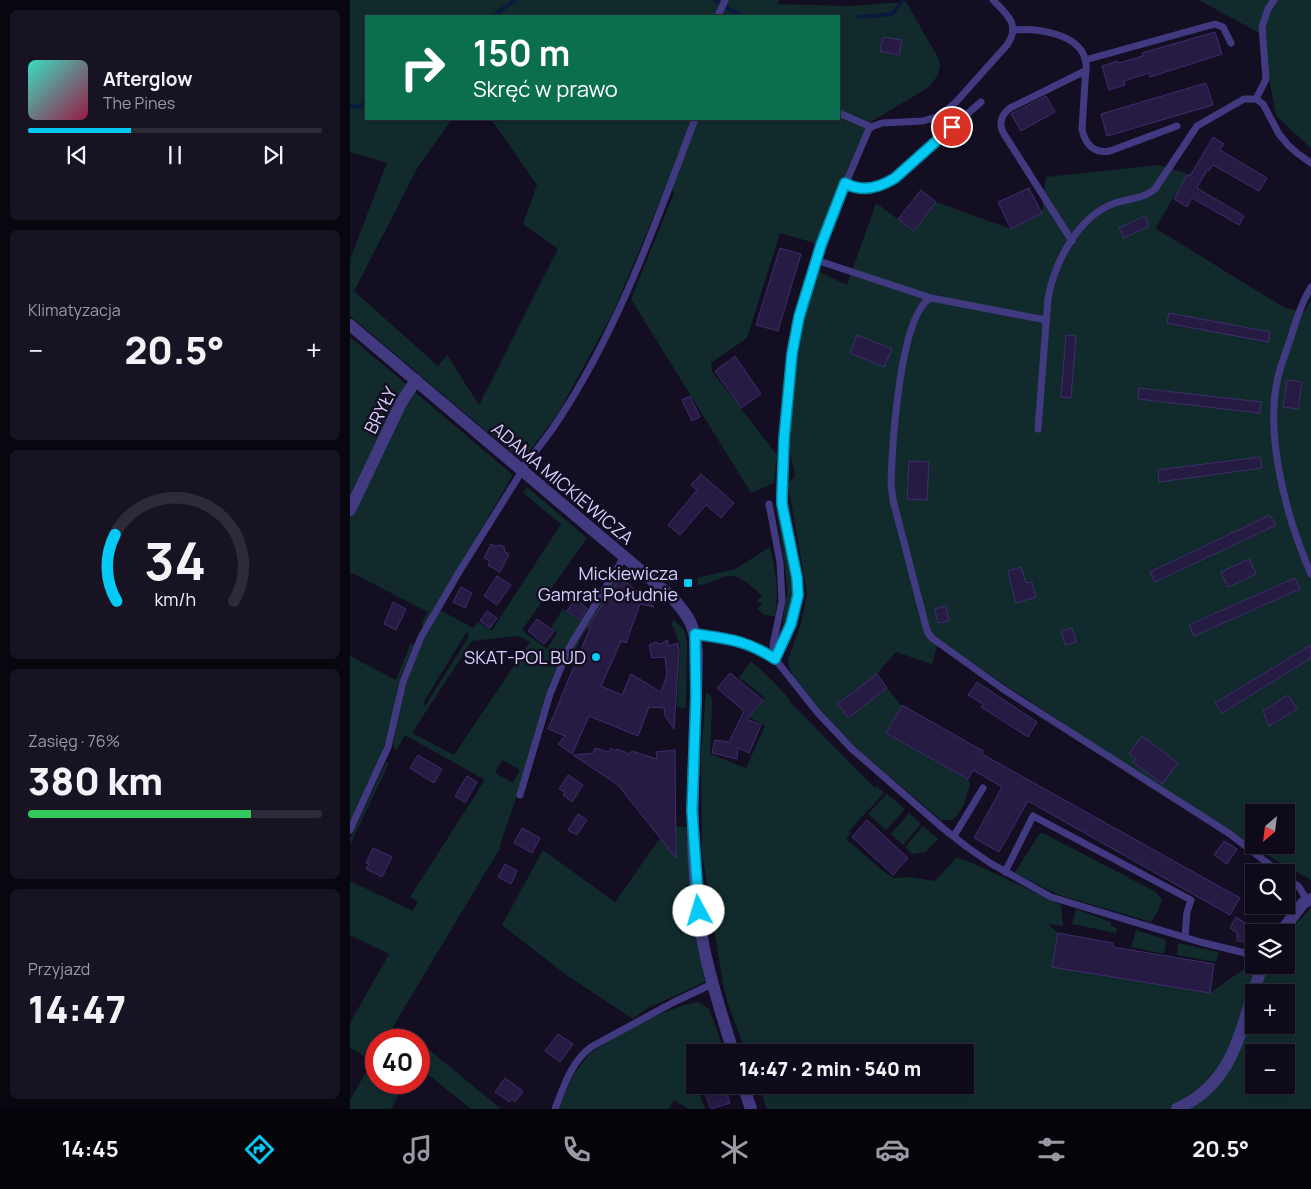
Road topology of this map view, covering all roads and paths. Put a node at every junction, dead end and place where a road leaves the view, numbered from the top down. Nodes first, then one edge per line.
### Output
1 (725, 0) edge
2 (993, 0) edge
3 (1274, 0) edge
4 (718, 15) edge
5 (1013, 30) junction
6 (1231, 43) dead end
7 (1085, 60) junction
8 (1085, 71) junction
9 (1256, 99) junction
10 (981, 102) dead end
11 (840, 113) edge
12 (695, 120) edge
13 (1177, 126) dead end
14 (871, 127) junction
15 (1311, 163) edge
16 (845, 183) junction
17 (1072, 241) junction
18 (816, 260) junction
19 (1311, 287) edge
20 (931, 298) junction
21 (1046, 320) junction
22 (350, 325) edge
23 (416, 380) junction
24 (1038, 429) dead end
25 (521, 471) junction
26 (769, 504) dead end
27 (350, 510) edge
28 (624, 557) junction
29 (1311, 574) edge
30 (695, 634) junction
31 (775, 659) junction
32 (983, 788) dead end
33 (520, 795) dead end
34 (350, 830) edge
35 (954, 836) junction
36 (1269, 864) edge
37 (1005, 872) junction
38 (1295, 884) edge
39 (1309, 899) edge
40 (1287, 924) edge
41 (1185, 937) junction
42 (1245, 953) edge
43 (1260, 974) edge
44 (712, 984) junction
45 (731, 1044) edge
46 (746, 1094) edge
47 (555, 1109) edge
48 (751, 1109) edge
49 (1178, 1109) edge

1 - 4 lane
2 - 5 lane
3 - 9 lane
5 - 7 lane
5 - 14 lane
6 - 7 lane
7 - 8 lane
8 - 13 lane
8 - 17 lane
9 - 15 lane
9 - 17 lane
10 - 16 lane
11 - 14 lane
12 - 25 lane
14 - 16 lane
16 - 18 lane
17 - 21 lane
18 - 20 lane
18 - 31 lane
19 - 29 lane
20 - 21 lane
20 - 36 lane
21 - 24 lane
22 - 23 street, ADAMA MICKIEWICZA
23 - 25 street, ADAMA MICKIEWICZA
23 - 27 street, BRYŁY
25 - 28 street, ADAMA MICKIEWICZA
25 - 34 lane
26 - 31 lane
28 - 30 street, ADAMA MICKIEWICZA
28 - 33 lane
30 - 31 lane
30 - 44 street, ADAMA MICKIEWICZA
31 - 35 lane
32 - 35 lane
35 - 37 lane
37 - 41 lane
37 - 41 lane
38 - 39 lane
39 - 40 street
41 - 42 lane
43 - 49 street
44 - 45 street, ADAMA MICKIEWICZA
44 - 47 lane
46 - 48 street

